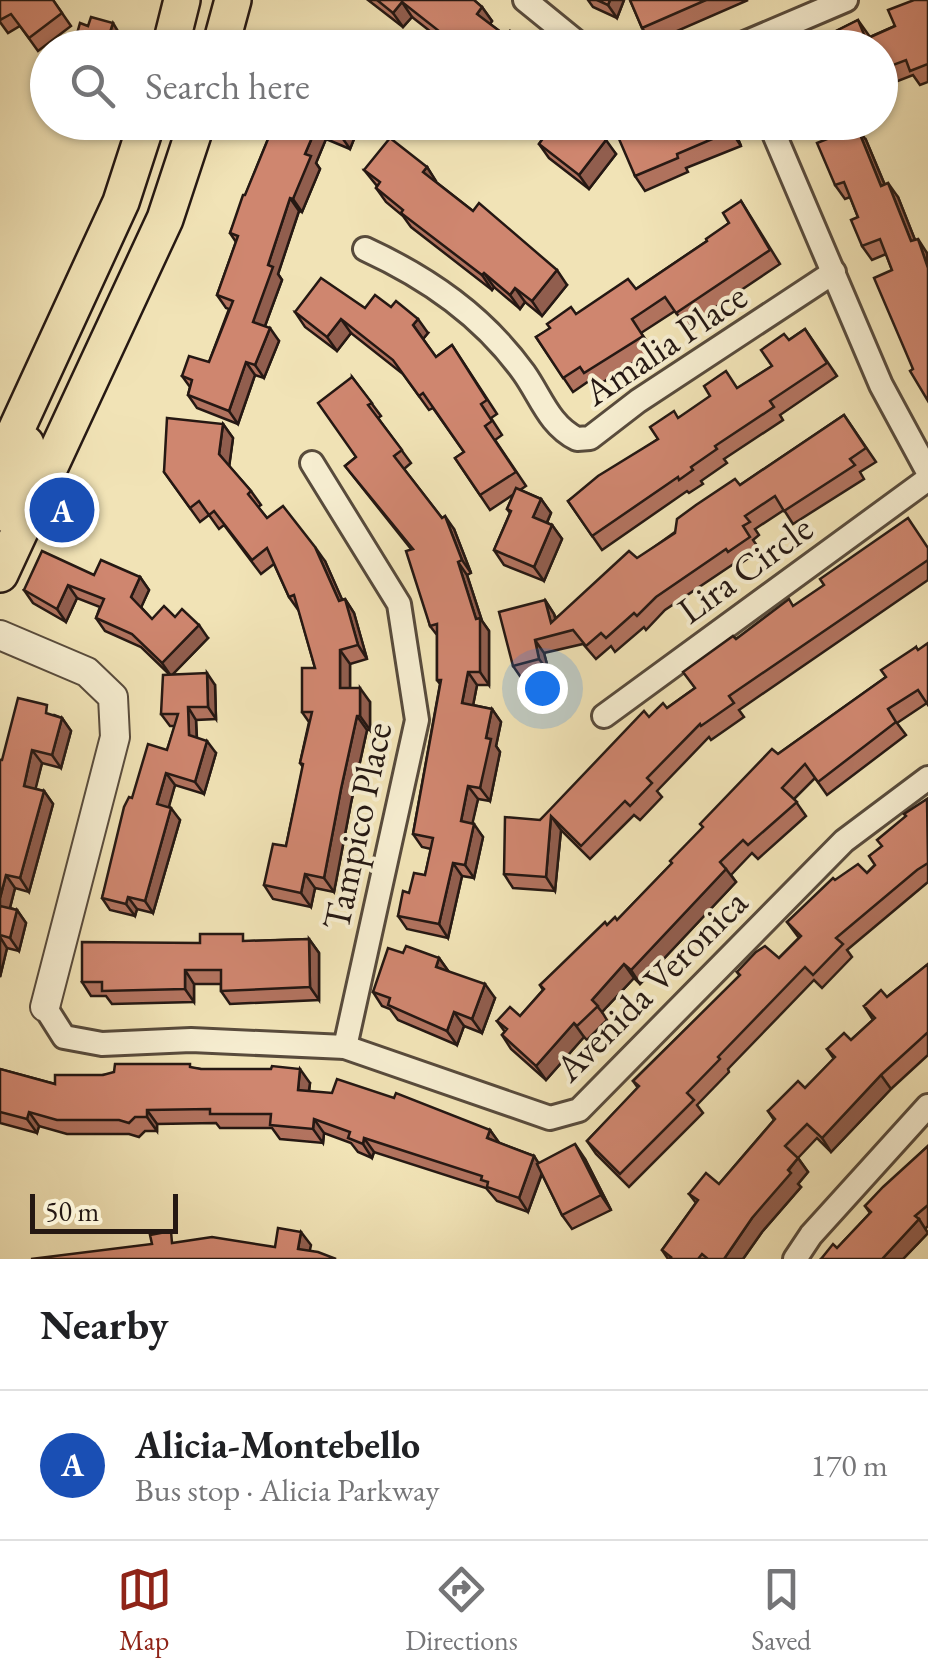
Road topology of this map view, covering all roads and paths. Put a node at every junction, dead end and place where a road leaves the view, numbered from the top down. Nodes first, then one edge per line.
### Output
1 (182, 0) edge
2 (232, 0) edge
3 (524, 0) edge
4 (846, 0) edge
5 (174, 30) edge
6 (224, 30) edge
7 (562, 30) edge
8 (776, 30) edge
9 (141, 140) edge
10 (191, 140) edge
11 (777, 140) edge
12 (365, 250) dead end
13 (834, 272) junction
14 (30, 403) junction
15 (312, 463) dead end
16 (0, 466) edge
17 (928, 476) edge
18 (0, 513) edge
19 (0, 574) edge
20 (0, 635) edge
21 (604, 716) dead end
22 (928, 778) edge
23 (45, 1008) joint
24 (345, 1046) junction
25 (928, 1106) edge
26 (794, 1259) edge

1 - 5 main road
2 - 6 main road
3 - 7 street
4 - 8 street
9 - 14 main road
10 - 19 main road
11 - 13 street
12 - 13 street, Amalia Place
13 - 17 street
14 - 16 main road
14 - 18 main road
15 - 24 street, Tampico Place
17 - 21 street, Lira Circle
20 - 23 street
22 - 24 street, Avenida Veronica
23 - 24 street, Avenida Veronica
25 - 26 street

